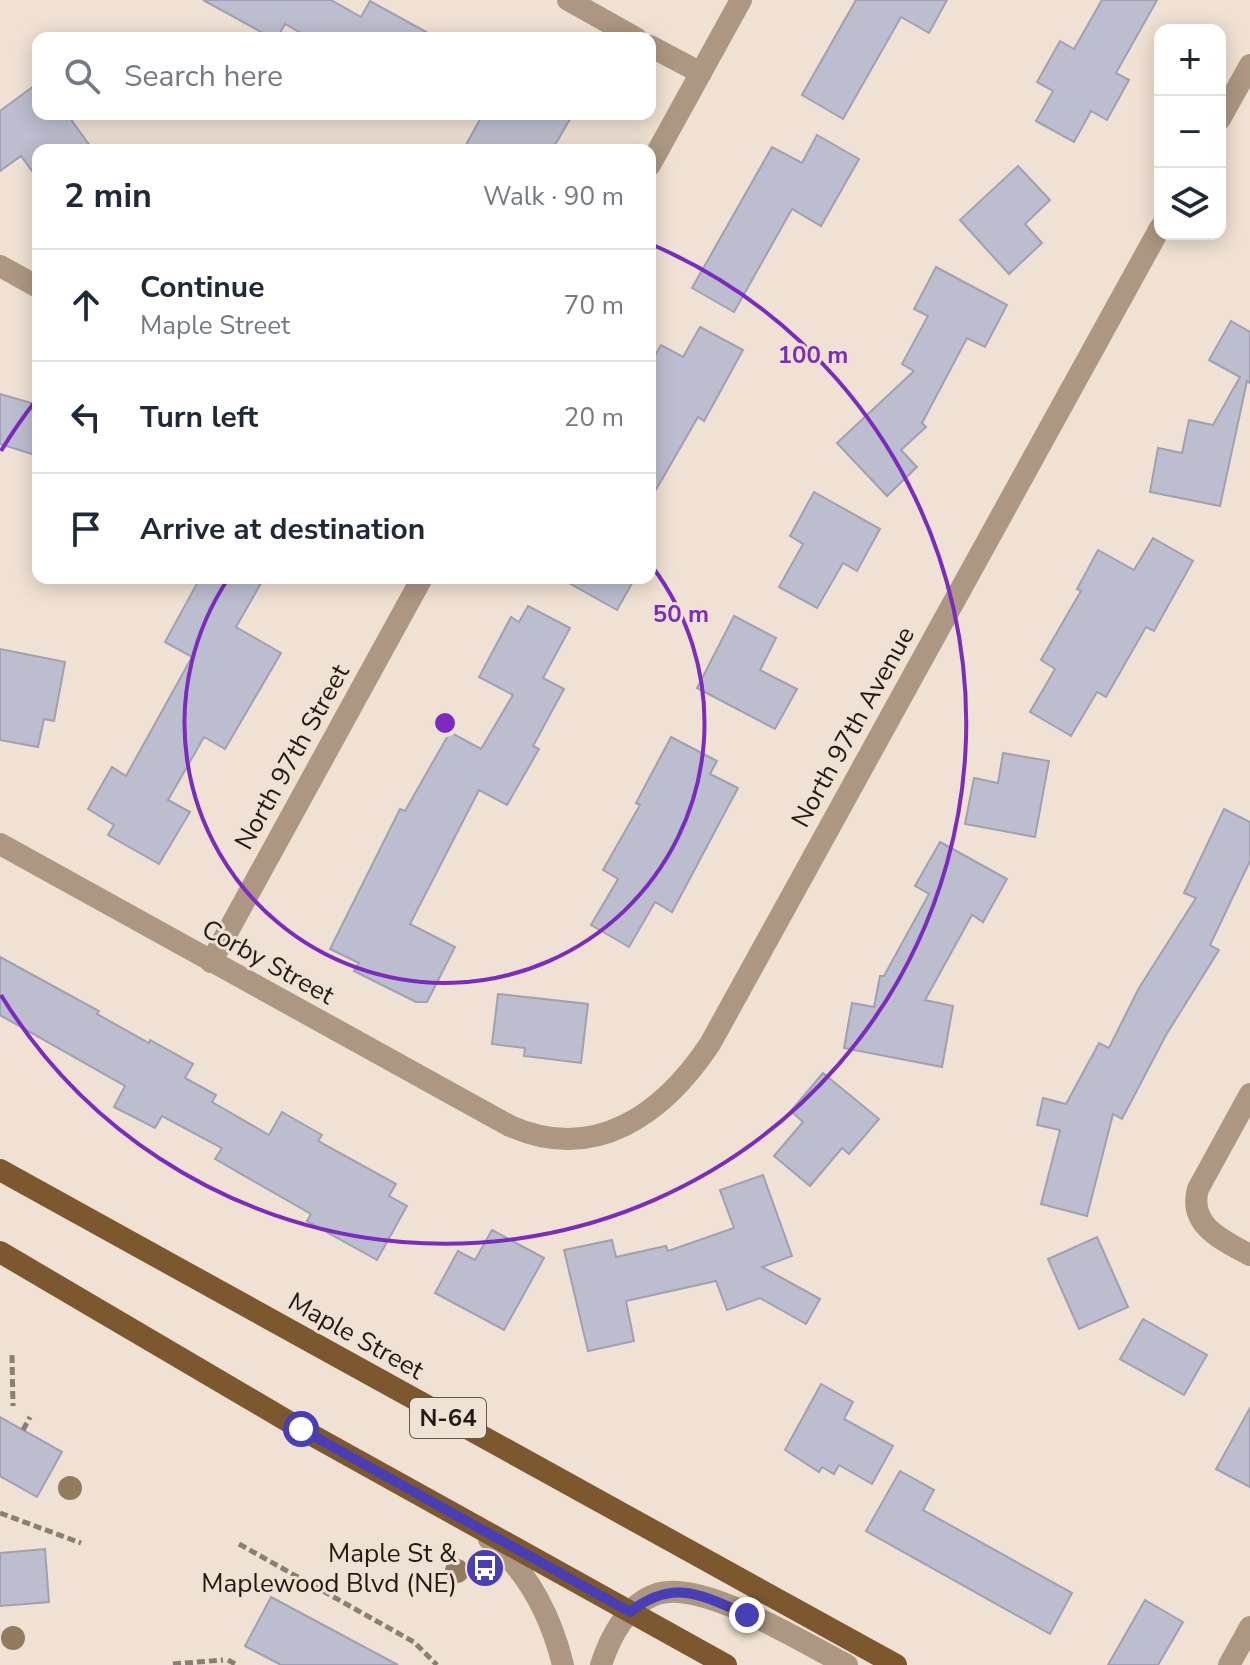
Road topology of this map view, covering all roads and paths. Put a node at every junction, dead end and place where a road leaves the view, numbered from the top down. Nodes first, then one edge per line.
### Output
1 (568, 0) edge
2 (741, 0) edge
3 (625, 32) edge
4 (656, 49) edge
5 (1250, 65) edge
6 (701, 73) junction
7 (1226, 108) edge
8 (656, 154) edge
9 (1154, 239) edge
10 (0, 266) edge
11 (32, 284) edge
12 (419, 584) edge
13 (0, 844) edge
14 (211, 962) junction
15 (1250, 1094) edge
16 (510, 1126) joint
17 (0, 1170) edge
18 (0, 1252) edge
19 (1250, 1255) edge
20 (12, 1355) dead end
21 (13, 1406) dead end
22 (30, 1417) dead end
23 (23, 1430) dead end
24 (0, 1513) edge
25 (454, 1516) junction
26 (81, 1543) dead end
27 (239, 1544) dead end
28 (630, 1612) junction
29 (1250, 1627) edge
30 (173, 1664) edge
31 (237, 1665) edge
32 (437, 1665) edge
33 (563, 1665) edge
34 (601, 1665) edge
35 (726, 1665) edge
36 (847, 1665) edge
37 (896, 1665) edge
38 (1229, 1665) edge

1 - 3 street
2 - 6 street
4 - 6 street
5 - 7 street
6 - 8 street
9 - 16 street, North 97th Avenue
10 - 11 street
12 - 14 street, North 97th Street
13 - 14 street, Corby Street
14 - 16 street, Corby Street
15 - 19 street
17 - 37 main road, Maple Street / N-64
18 - 25 main road
20 - 21 path
22 - 23 path
24 - 26 path
25 - 28 main road
25 - 33 street
27 - 32 path
28 - 34 street
28 - 35 main road
28 - 36 street
29 - 38 street
30 - 31 path

